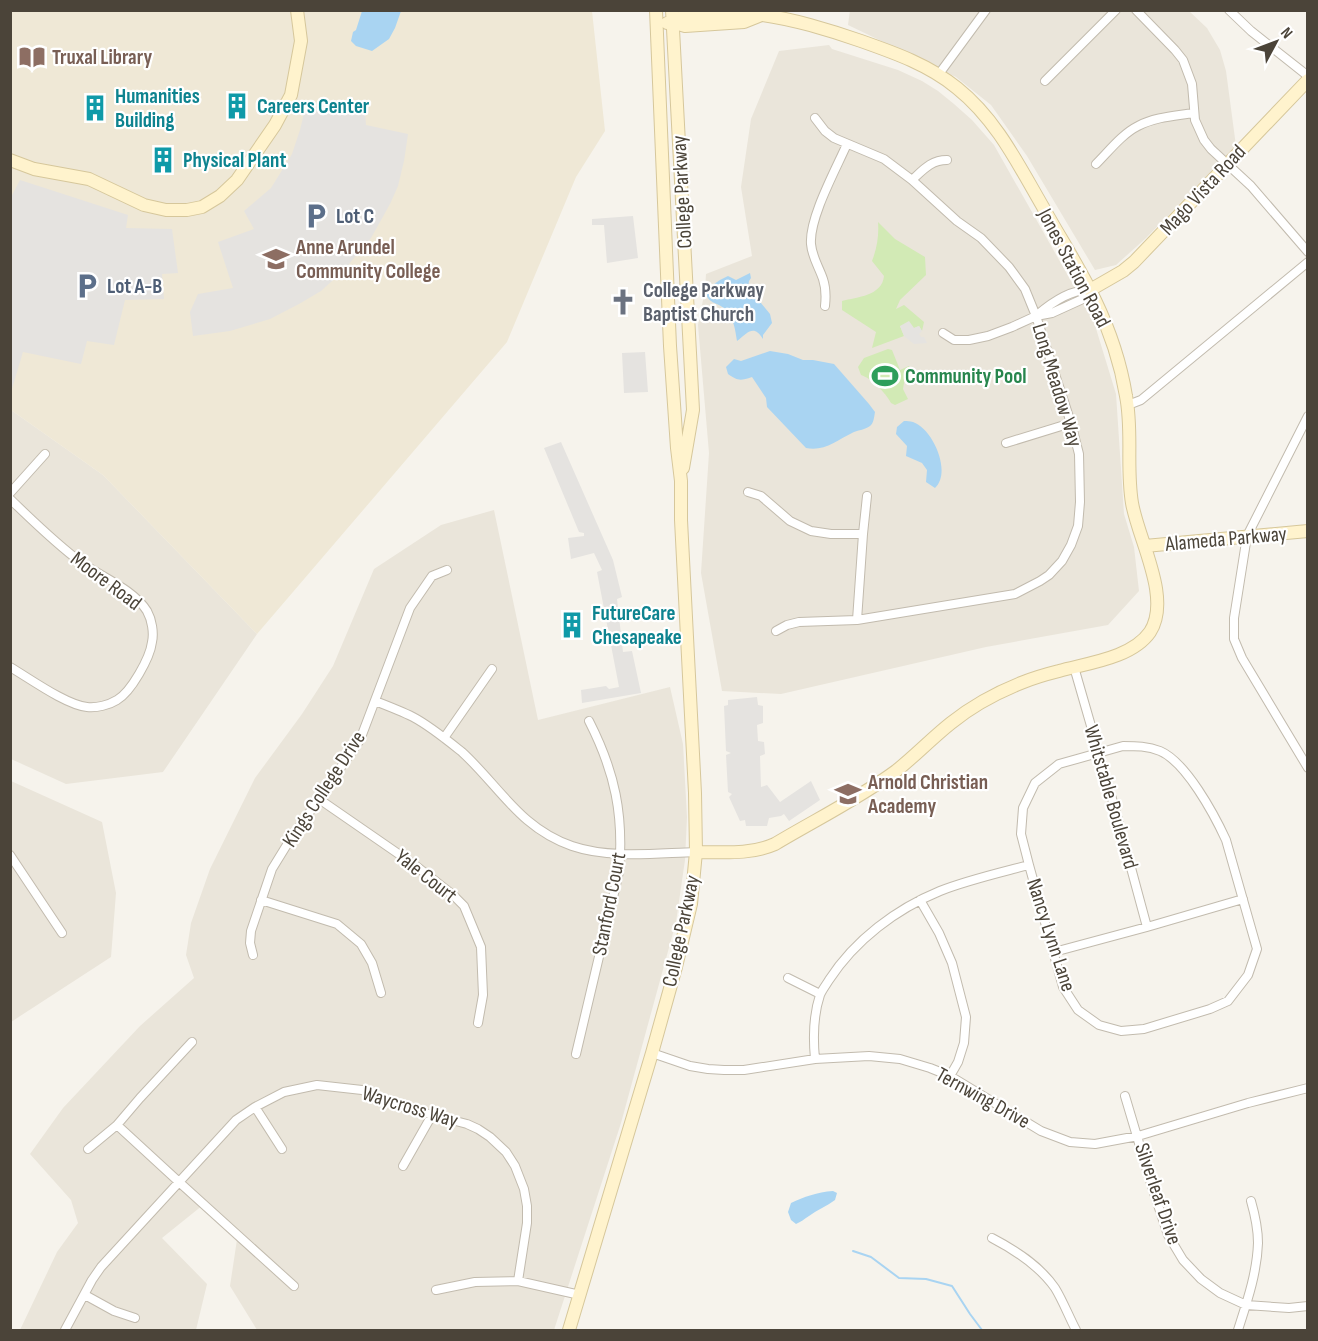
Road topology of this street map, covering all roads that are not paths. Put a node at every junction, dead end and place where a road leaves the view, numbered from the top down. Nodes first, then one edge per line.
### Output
1 (297, 10) edge
2 (656, 10) edge
3 (986, 10) edge
4 (1116, 10) edge
5 (1136, 10) edge
6 (1229, 10) edge
7 (729, 12) edge
8 (759, 13) edge
9 (672, 16) edge
10 (657, 24) junction
11 (939, 74) junction
12 (1308, 78) edge
13 (1045, 81) dead end
14 (1193, 113) junction
15 (816, 118) dead end
16 (846, 144) junction
17 (10, 160) edge
18 (947, 160) dead end
19 (1227, 163) junction
20 (1096, 164) dead end
21 (912, 180) junction
22 (1308, 252) edge
23 (1308, 262) edge
24 (1090, 290) junction
25 (687, 294) junction
26 (825, 306) dead end
27 (1036, 316) junction
28 (943, 333) dead end
29 (670, 346) junction
30 (1128, 405) junction
31 (693, 410) junction
32 (1308, 416) edge
33 (1071, 423) junction
34 (1006, 442) dead end
35 (45, 454) dead end
36 (681, 481) junction
37 (748, 492) dead end
38 (10, 493) edge
39 (867, 496) dead end
40 (10, 499) edge
41 (1308, 531) edge
42 (862, 534) junction
43 (1247, 536) junction
44 (1145, 546) junction
45 (447, 570) dead end
46 (857, 620) junction
47 (776, 632) dead end
48 (10, 667) edge
49 (1074, 667) junction
50 (492, 669) dead end
51 (375, 700) junction
52 (589, 721) dead end
53 (444, 738) junction
54 (1098, 754) junction
55 (1308, 768) edge
56 (319, 799) junction
57 (696, 852) junction
58 (621, 854) junction
59 (10, 855) edge
60 (1029, 865) junction
61 (1244, 899) junction
62 (261, 900) junction
63 (921, 900) junction
64 (1147, 927) junction
65 (63, 933) dead end
66 (1053, 952) junction
67 (253, 955) dead end
68 (789, 978) dead end
69 (381, 993) dead end
70 (820, 994) junction
71 (478, 1023) dead end
72 (192, 1042) dead end
73 (652, 1053) junction
74 (576, 1054) dead end
75 (815, 1059) junction
76 (950, 1076) junction
77 (1308, 1088) edge
78 (1125, 1096) dead end
79 (255, 1107) junction
80 (432, 1115) junction
81 (117, 1125) junction
82 (1138, 1136) junction
83 (88, 1149) dead end
84 (282, 1149) dead end
85 (403, 1166) dead end
86 (179, 1182) junction
87 (1251, 1201) dead end
88 (992, 1238) dead end
89 (518, 1281) junction
90 (294, 1286) dead end
91 (436, 1290) dead end
92 (85, 1295) junction
93 (580, 1295) junction
94 (1246, 1305) junction
95 (1308, 1306) edge
96 (135, 1318) dead end
97 (65, 1330) edge
98 (569, 1330) edge
99 (1076, 1330) edge
100 (1238, 1330) edge

1 - 17 street
2 - 10 street, College Parkway
3 - 11 street
4 - 13 street
5 - 14 street
6 - 12 street
7 - 8 street, Jones Station Road
7 - 9 street, Jones Station Road
8 - 9 street, Jones Station Road
8 - 11 street, Jones Station Road
9 - 10 street, Jones Station Road
9 - 25 street, College Parkway
10 - 29 street, College Parkway
11 - 24 street, Jones Station Road
12 - 19 street, Mago Vista Road
14 - 19 street
14 - 20 street
15 - 16 street, Long Meadow Way
16 - 21 street, Long Meadow Way
16 - 26 street
18 - 21 street
19 - 22 street
19 - 24 street, Mago Vista Road
21 - 27 street, Long Meadow Way
23 - 30 street
24 - 27 street
24 - 30 street, Jones Station Road
25 - 29 street
25 - 31 street, College Parkway
27 - 28 street
27 - 33 street, Long Meadow Way
29 - 31 street
29 - 36 street, College Parkway
30 - 44 street, Jones Station Road
31 - 36 street, College Parkway
32 - 43 street
33 - 34 street
33 - 46 street, Long Meadow Way
35 - 38 street
36 - 57 street, College Parkway
37 - 42 street
39 - 42 street
40 - 48 street, Moore Road
41 - 43 street, Alameda Parkway
42 - 46 street
43 - 44 street, Alameda Parkway
43 - 55 street
44 - 49 street, Jones Station Road
45 - 51 street, Kings College Drive
46 - 47 street, Long Meadow Way
49 - 54 street, Whitstable Boulevard
49 - 57 street, Jones Station Road
50 - 53 street
51 - 53 street
51 - 56 street, Kings College Drive
52 - 58 street, Stanford Court
53 - 58 street
54 - 60 street, Nancy Lynn Lane
54 - 61 street, Nancy Lynn Lane
54 - 64 street, Whitstable Boulevard
56 - 62 street, Kings College Drive
56 - 71 street, Yale Court
57 - 58 street
57 - 73 street, College Parkway
58 - 74 street, Stanford Court
59 - 65 street
60 - 63 street
60 - 66 street, Nancy Lynn Lane
61 - 64 street
61 - 66 street, Nancy Lynn Lane
62 - 67 street, Kings College Drive
62 - 69 street
63 - 70 street
63 - 76 street
64 - 66 street
68 - 70 street
70 - 75 street
72 - 81 street
73 - 75 street, Ternwing Drive
73 - 93 street, College Parkway
75 - 76 street, Ternwing Drive
76 - 82 street, Ternwing Drive
77 - 82 street, Ternwing Drive
78 - 82 street, Silverleaf Drive
79 - 80 street, Waycross Way
79 - 84 street
79 - 86 street, Waycross Way
80 - 85 street
80 - 89 street, Waycross Way
81 - 83 street
81 - 86 street
82 - 94 street, Silverleaf Drive
86 - 90 street
86 - 92 street, Waycross Way
87 - 94 street
88 - 99 street
89 - 91 street
89 - 93 street
92 - 96 street
92 - 97 street, Waycross Way
93 - 98 street, College Parkway
94 - 95 street, Silverleaf Drive
94 - 100 street

